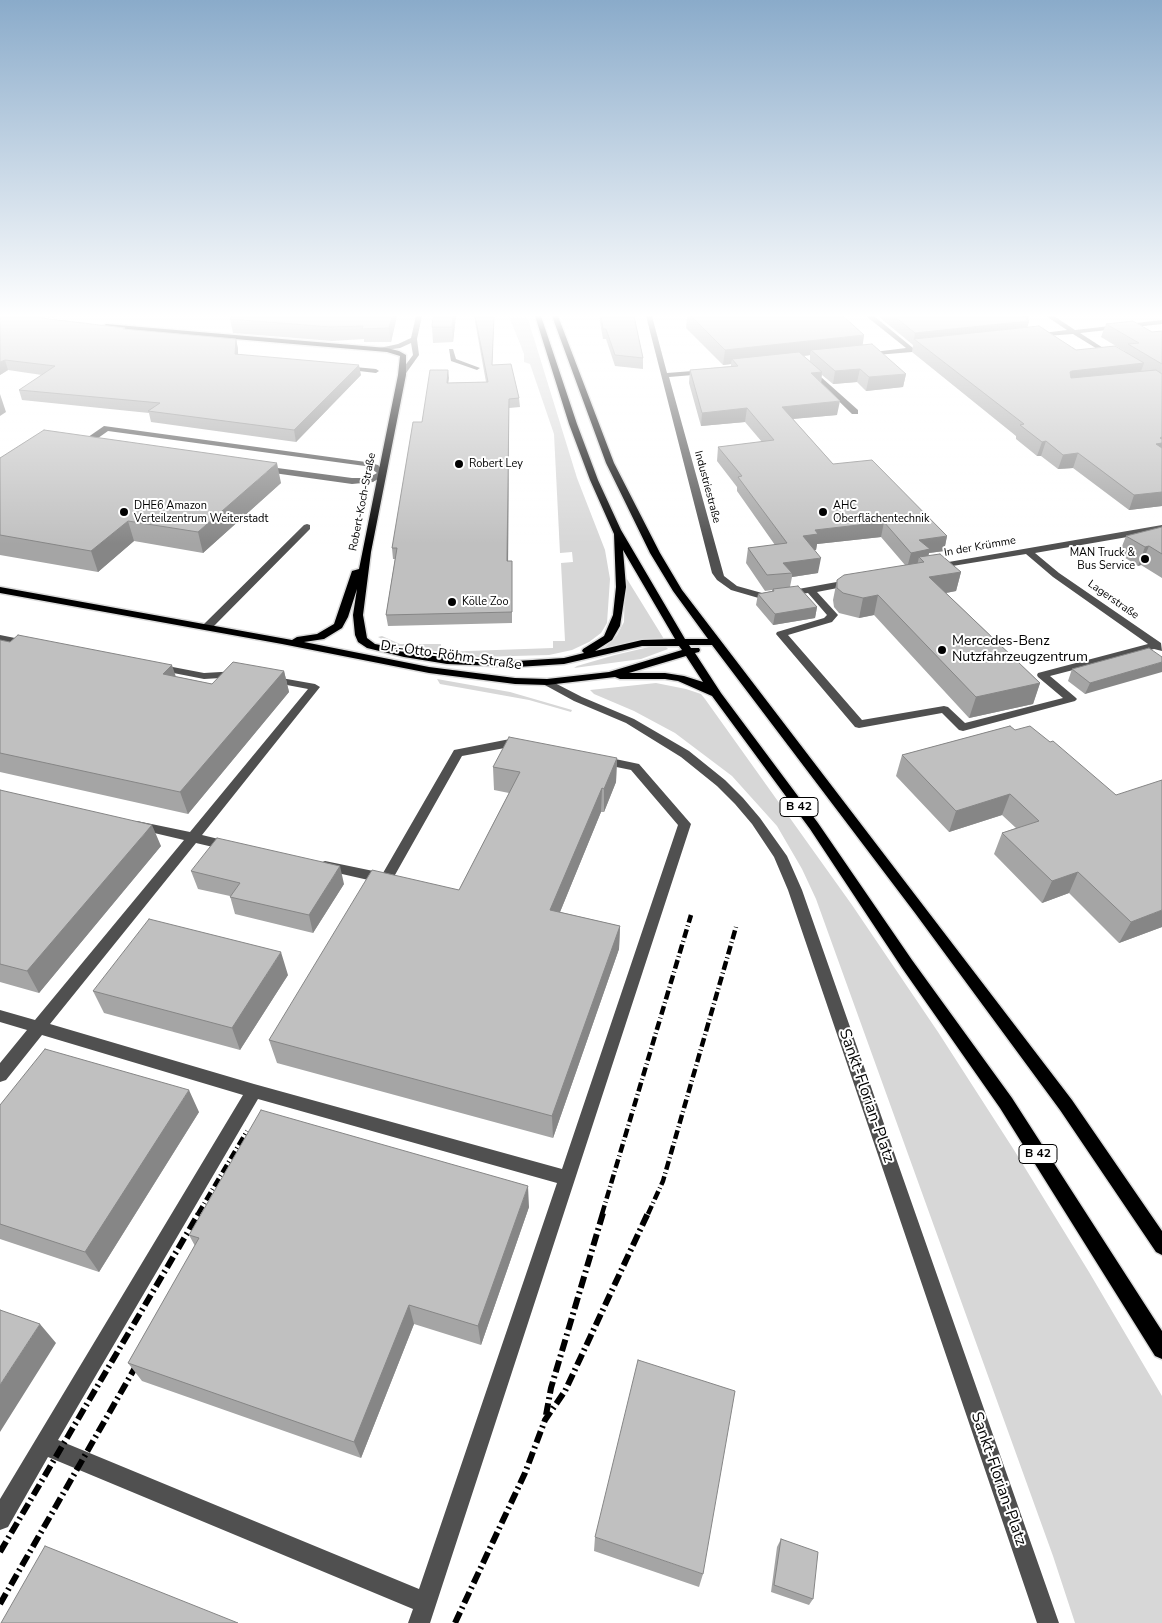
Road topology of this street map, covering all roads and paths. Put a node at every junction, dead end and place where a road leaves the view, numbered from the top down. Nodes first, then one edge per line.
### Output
1 (399, 392) edge
2 (564, 392) edge
3 (582, 392) edge
4 (668, 392) edge
5 (833, 392) edge
6 (855, 412) dead end
7 (382, 474) junction
8 (307, 527) dead end
9 (1162, 528) edge
10 (617, 530) junction
11 (1027, 551) junction
12 (366, 552) junction
13 (924, 570) edge
14 (867, 580) edge
15 (0, 590) edge
16 (810, 590) junction
17 (206, 627) junction
18 (360, 635) joint
19 (0, 638) edge
20 (282, 641) junction
21 (715, 642) junction
22 (39, 646) edge
23 (685, 647) junction
24 (1159, 647) edge
25 (564, 660) junction
26 (146, 665) edge
27 (610, 675) junction
28 (547, 682) junction
29 (717, 695) junction
30 (539, 748) edge
31 (587, 758) edge
32 (125, 822) edge
33 (192, 838) junction
34 (241, 848) edge
35 (308, 863) edge
36 (0, 1016) edge
37 (38, 1028) junction
38 (0, 1075) edge
39 (254, 1091) junction
40 (567, 1178) junction
41 (1162, 1246) edge
42 (1162, 1349) edge
43 (44, 1445) junction
44 (0, 1519) edge
45 (426, 1602) junction
46 (1047, 1620) edge
47 (419, 1623) edge

1 - 7 main road, Robert-Koch-Straße
2 - 10 main road, B 42
3 - 21 main road, B 42
4 - 16 street, Industriestraße
5 - 6 street
7 - 7 street
7 - 12 main road, Robert-Koch-Straße
8 - 17 street
9 - 11 street, In der Krümme
10 - 23 main road, B 42
10 - 25 main road
11 - 13 street, In der Krümme
11 - 24 street, Lagerstraße
12 - 18 main road, Robert-Koch-Straße
12 - 20 main road
14 - 16 street
15 - 17 main road, Dr.-Otto-Röhm-Straße
16 - 24 street
17 - 20 main road, Dr.-Otto-Röhm-Straße
18 - 25 main road, Dr.-Otto-Röhm-Straße
19 - 22 street
20 - 28 main road, Dr.-Otto-Röhm-Straße
21 - 23 main road, Dr.-Otto-Röhm-Straße
21 - 41 main road, B 42
23 - 25 main road, Dr.-Otto-Röhm-Straße
23 - 27 main road, Dr.-Otto-Röhm-Straße
23 - 29 main road, B 42
26 - 33 street
27 - 28 main road, Dr.-Otto-Röhm-Straße
27 - 29 main road
28 - 46 street, Sankt-Florian-Platz
29 - 42 main road, B 42
30 - 35 street
31 - 40 street
32 - 33 street
33 - 34 street
33 - 37 street
36 - 37 street
37 - 38 street
37 - 39 street
39 - 40 street
39 - 43 street
40 - 45 street
43 - 44 street
43 - 45 street
45 - 47 street

